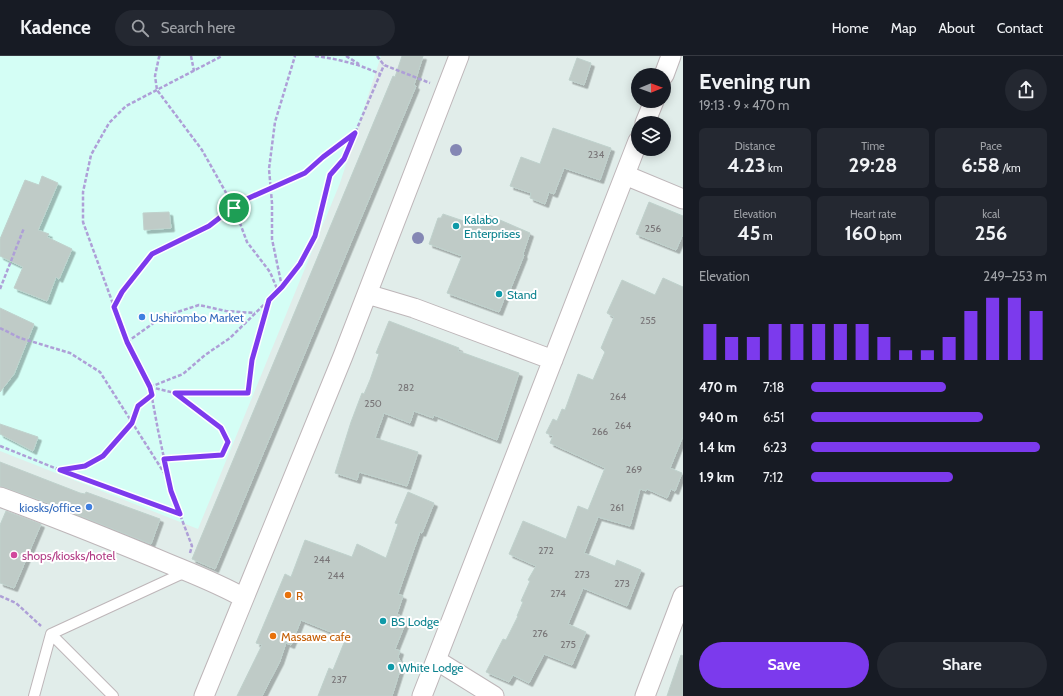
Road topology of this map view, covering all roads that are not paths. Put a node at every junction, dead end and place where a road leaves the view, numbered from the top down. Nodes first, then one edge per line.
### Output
1 (459, 56) edge
2 (671, 56) edge
3 (667, 68) edge
4 (632, 156) edge
5 (625, 175) junction
6 (683, 199) edge
7 (368, 294) junction
8 (553, 360) junction
9 (0, 496) edge
10 (185, 571) junction
11 (244, 598) junction
12 (682, 603) edge
13 (51, 634) junction
14 (436, 660) junction
15 (34, 696) edge
16 (113, 696) edge
17 (204, 696) edge
18 (422, 696) edge
19 (494, 696) edge
20 (645, 696) edge

1 - 7 street
2 - 3 street
4 - 5 street
5 - 6 street
5 - 8 street
7 - 8 street
7 - 11 street
8 - 14 street
9 - 10 street
10 - 11 street
10 - 13 lane
11 - 17 street
12 - 20 street
13 - 15 lane
13 - 16 lane
14 - 18 street
14 - 19 street

